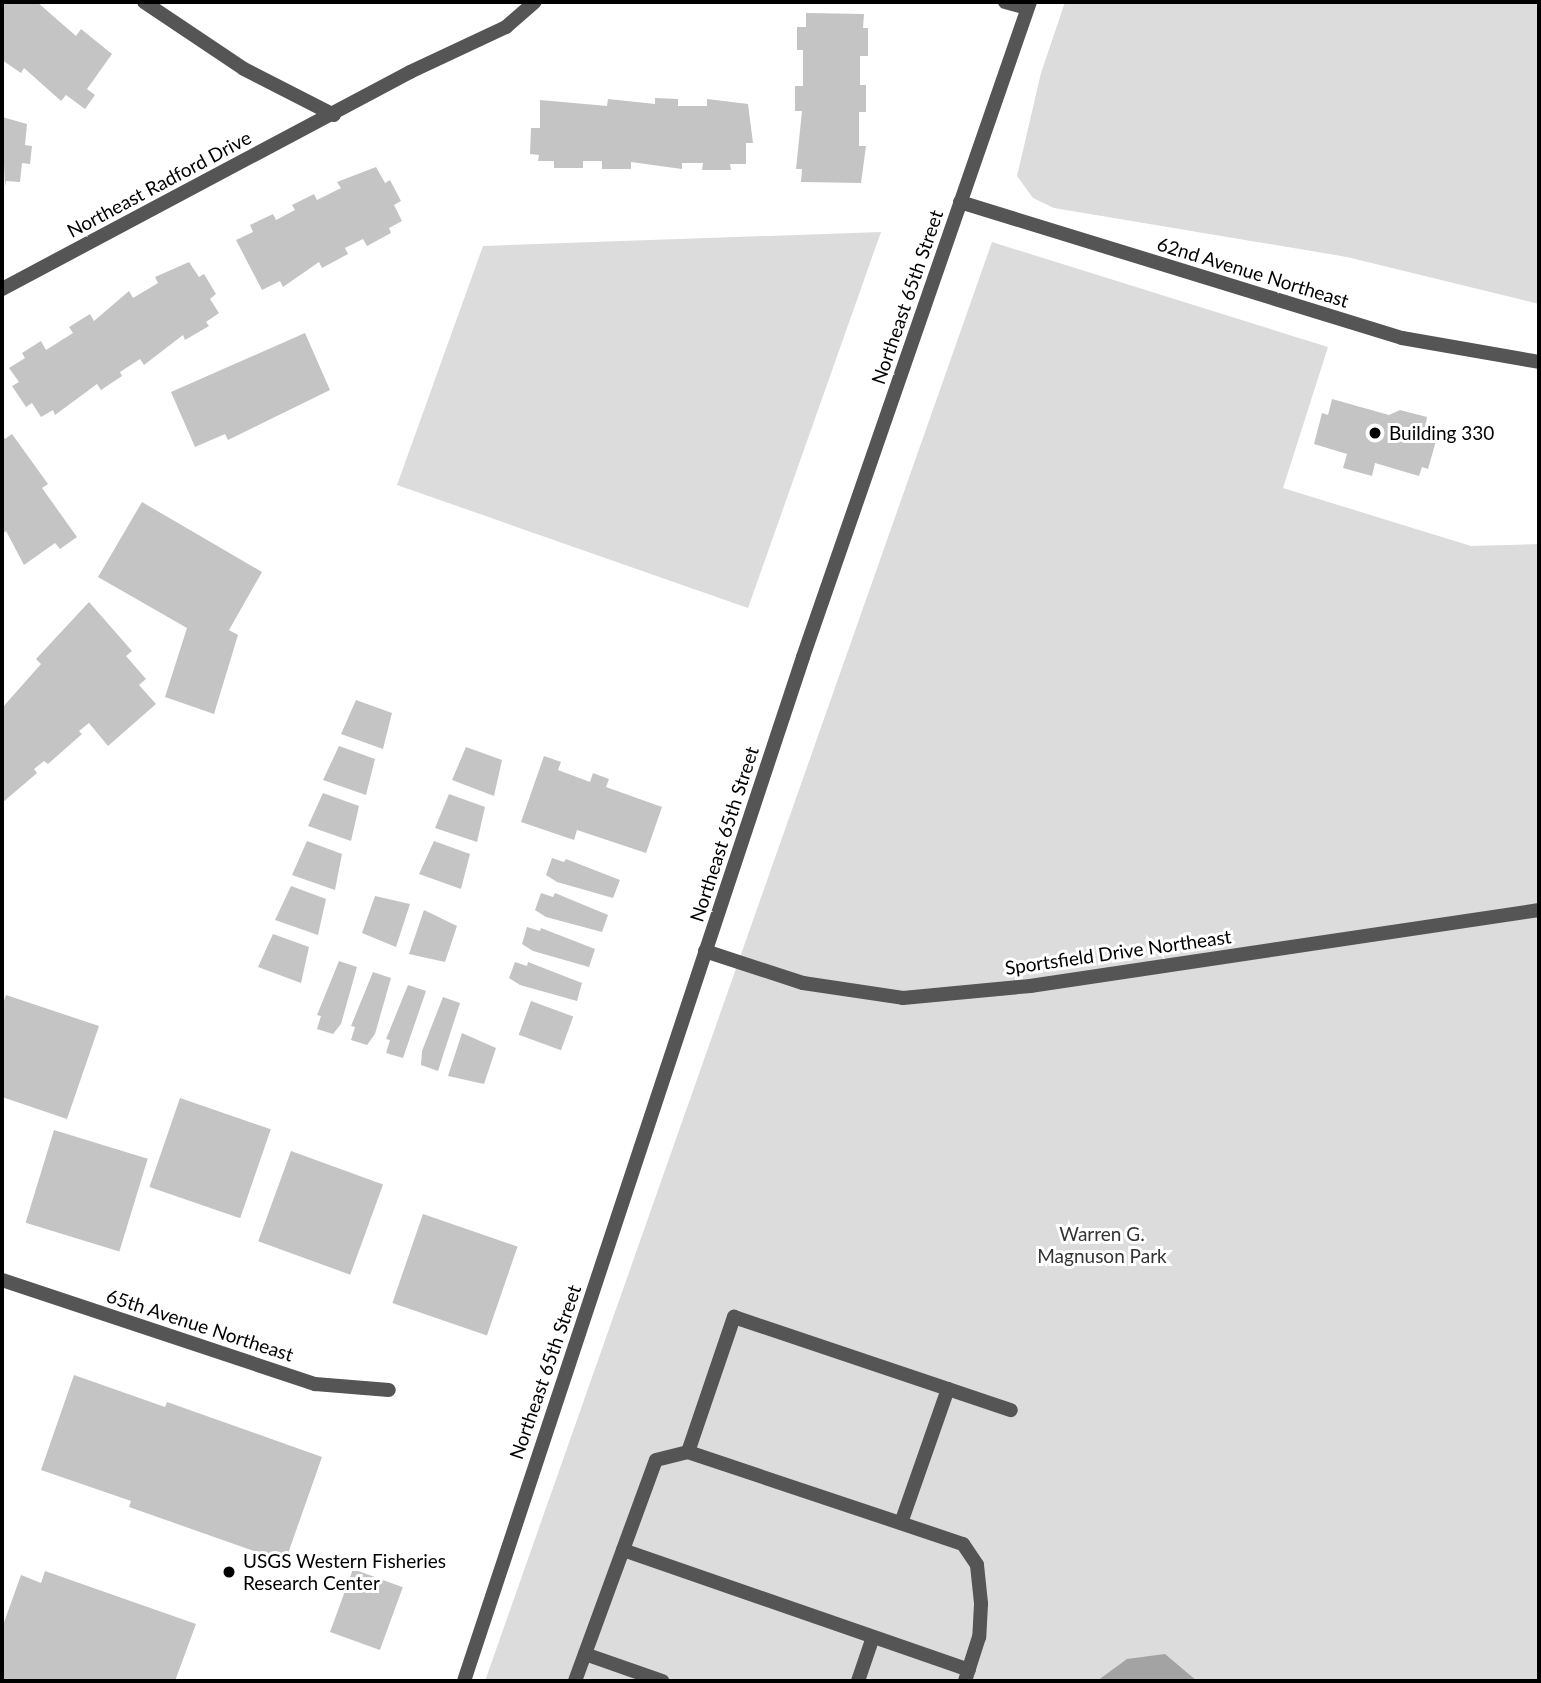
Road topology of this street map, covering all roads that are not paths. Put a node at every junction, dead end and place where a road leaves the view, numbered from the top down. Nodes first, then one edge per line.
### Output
1 (144, 2) edge
2 (535, 2) edge
3 (1005, 2) edge
4 (1028, 5) edge
5 (334, 115) junction
6 (960, 202) junction
7 (2, 289) edge
8 (1539, 362) edge
9 (1539, 909) edge
10 (705, 951) junction
11 (2, 1280) edge
12 (948, 1389) junction
13 (389, 1390) dead end
14 (1011, 1410) dead end
15 (688, 1452) junction
16 (901, 1523) junction
17 (623, 1550) junction
18 (873, 1637) junction
19 (585, 1654) junction
20 (967, 1676) edge
21 (464, 1681) edge
22 (575, 1681) edge
23 (662, 1681) edge
24 (858, 1681) edge

1 - 5 street
2 - 5 street, Northeast Radford Drive
3 - 4 street
4 - 6 street, Northeast 65th Street
5 - 7 street, Northeast Radford Drive
6 - 8 street, 62nd Avenue Northeast
6 - 10 street, Northeast 65th Street
9 - 10 street, Sportsfield Drive Northeast
10 - 21 street, Northeast 65th Street
11 - 13 street, 65th Avenue Northeast
12 - 14 street
12 - 15 street
12 - 16 street
15 - 16 street
15 - 17 street
16 - 20 street
17 - 18 street
17 - 19 street
18 - 20 street
18 - 24 street
19 - 22 street
19 - 23 street

